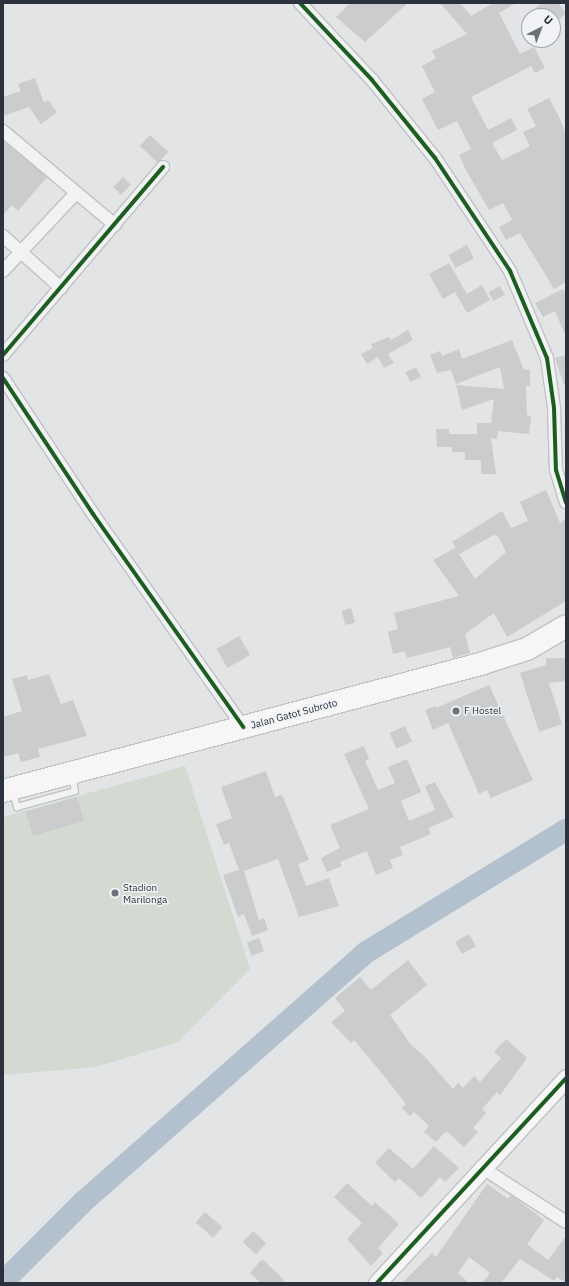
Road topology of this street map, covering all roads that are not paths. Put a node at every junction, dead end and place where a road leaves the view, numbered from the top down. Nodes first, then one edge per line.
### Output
1 (300, 3) edge
2 (3, 131) edge
3 (163, 167) dead end
4 (76, 193) junction
5 (115, 225) junction
6 (3, 236) edge
7 (23, 251) junction
8 (3, 271) edge
9 (62, 288) junction
10 (3, 355) edge
11 (3, 378) edge
12 (566, 502) edge
13 (563, 631) edge
14 (242, 727) junction
15 (8, 790) edge
16 (566, 1078) edge
17 (481, 1167) junction
18 (566, 1222) edge
19 (377, 1283) edge

1 - 12 street
2 - 4 street
3 - 5 street
4 - 5 street
4 - 7 street
5 - 9 street
6 - 7 street
7 - 8 street
7 - 9 street
9 - 10 street
11 - 14 street
13 - 14 highway, Jalan Gatot Subroto
14 - 15 highway, Jalan Gatot Subroto
16 - 17 street
17 - 18 street
17 - 19 street

